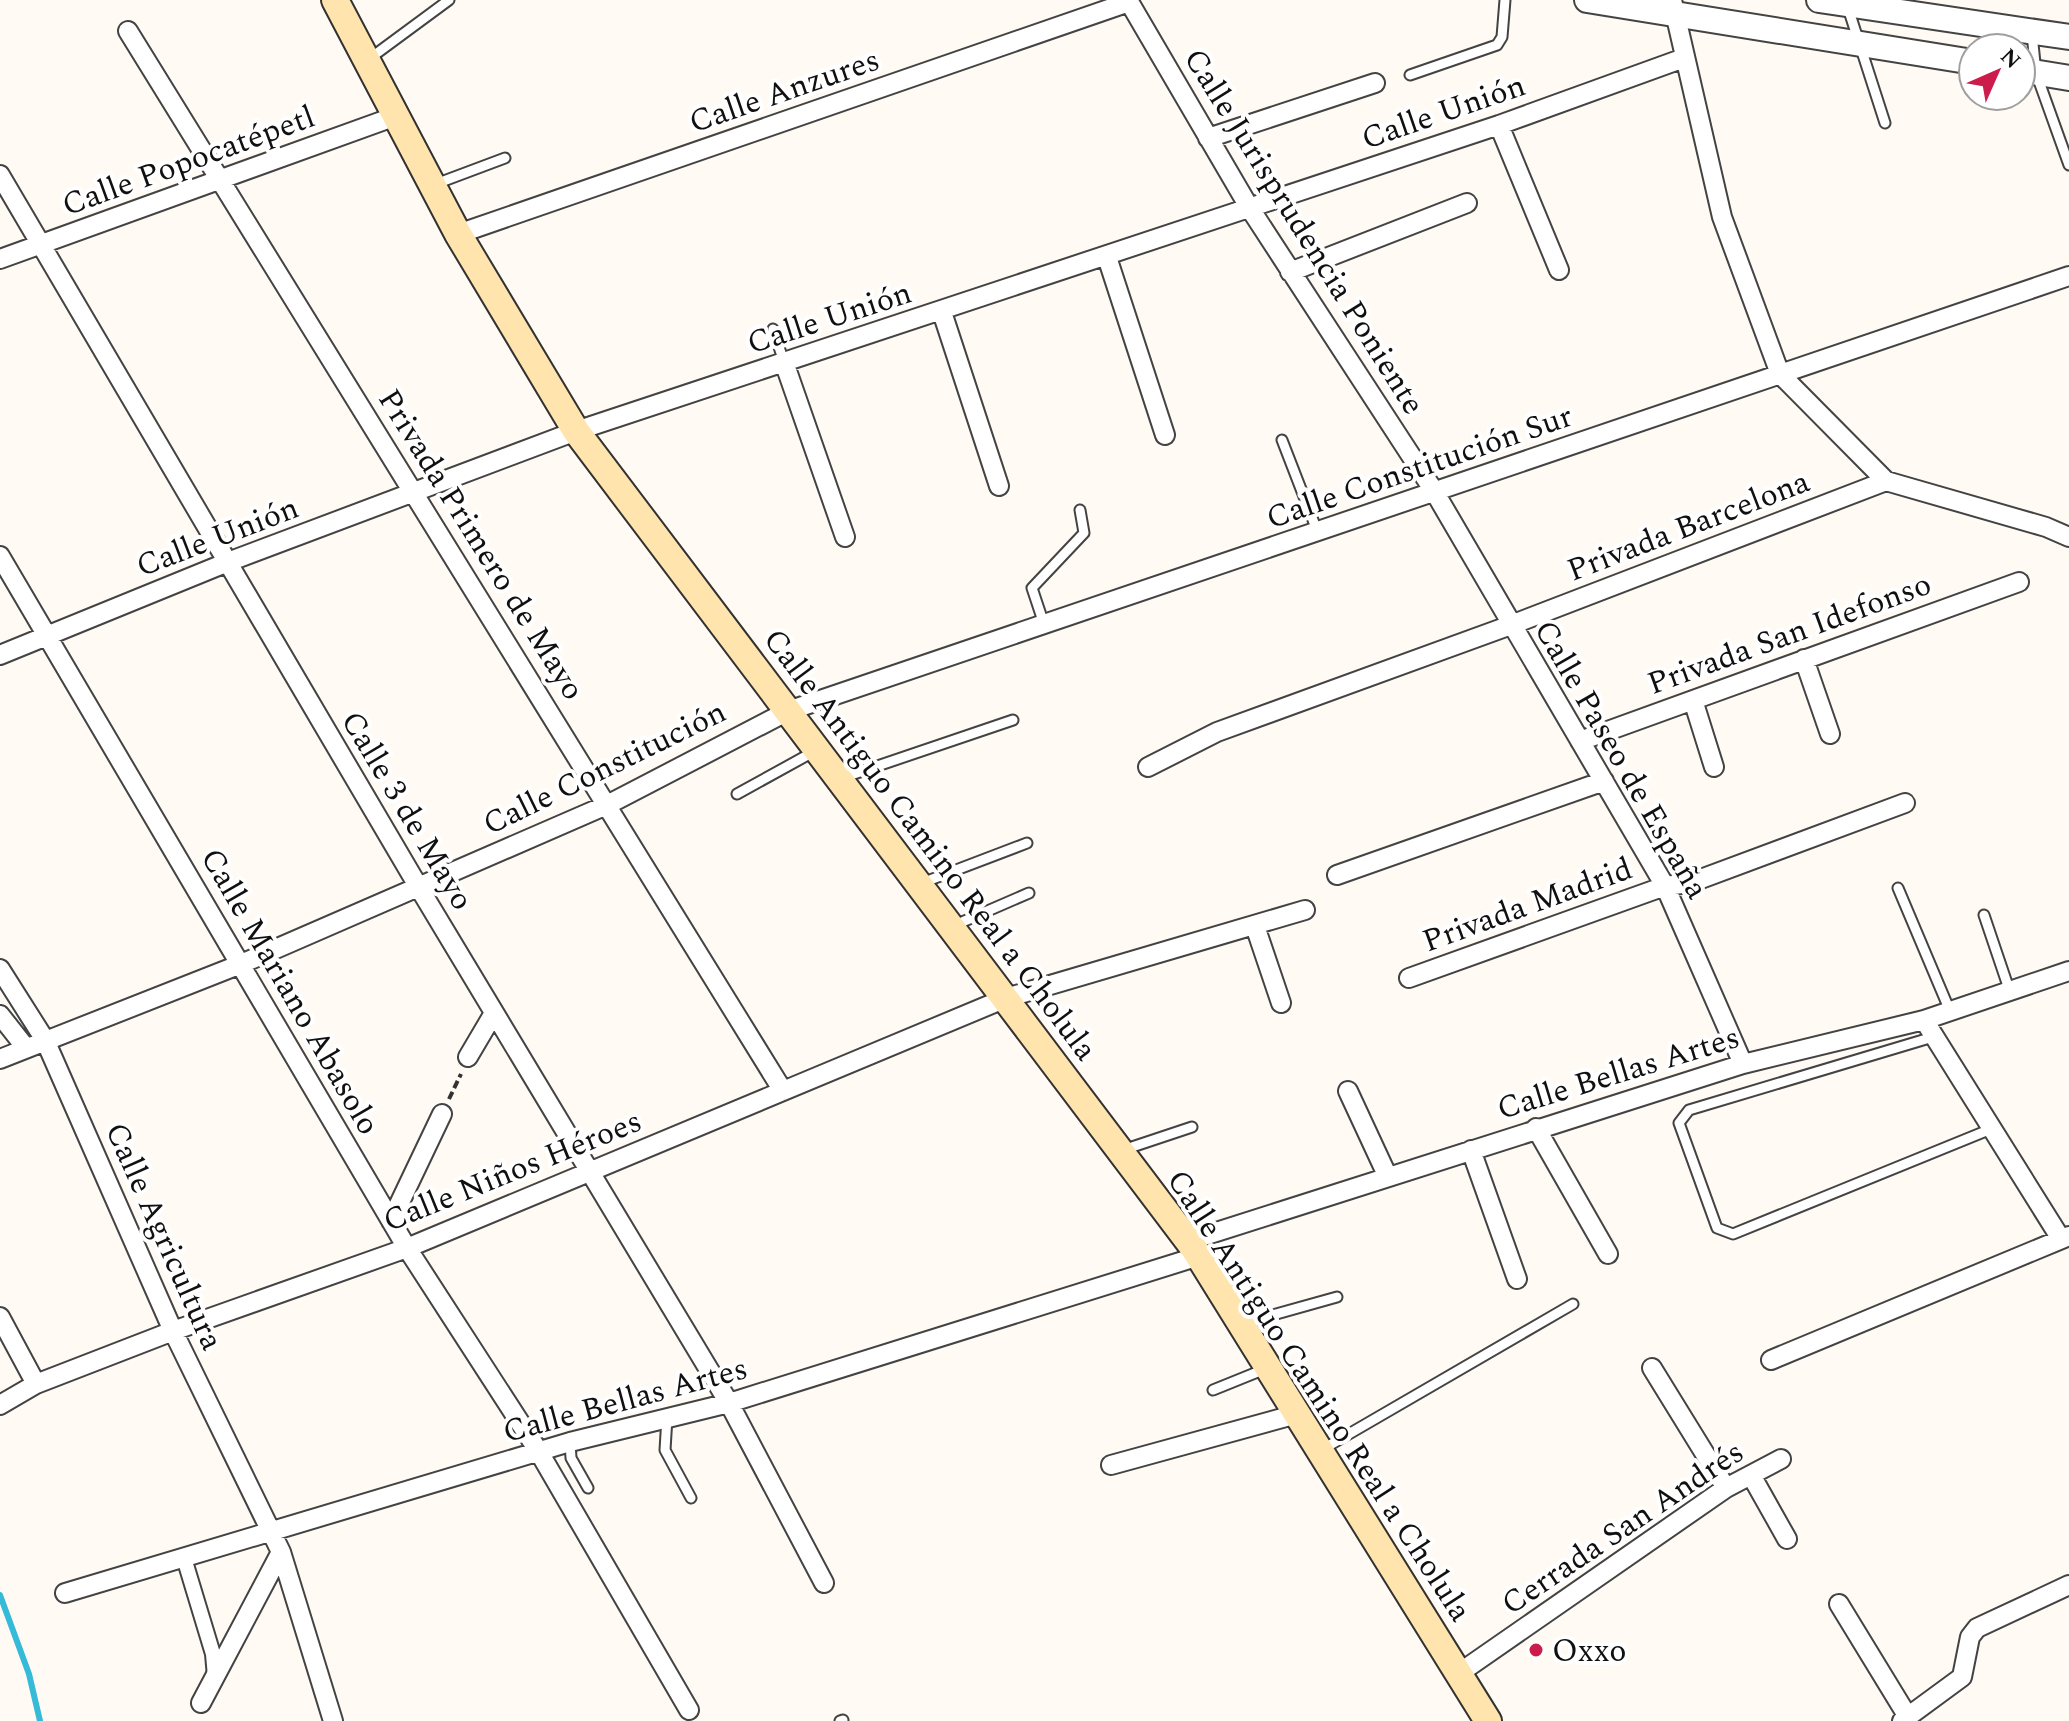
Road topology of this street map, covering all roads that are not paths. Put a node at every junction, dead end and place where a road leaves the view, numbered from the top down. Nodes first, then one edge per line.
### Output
1 (335, 0) edge
2 (449, 0) edge
3 (1505, 0) edge
4 (1587, 0) edge
5 (1819, 0) edge
6 (1128, 1) edge
7 (1847, 4) junction
8 (1673, 7) edge
9 (1948, 10) edge
10 (128, 31) dead end
11 (2031, 32) edge
12 (2037, 33) edge
13 (2069, 37) edge
14 (1859, 43) junction
15 (1684, 58) junction
16 (1957, 59) edge
17 (367, 61) junction
18 (2037, 72) edge
19 (1410, 75) dead end
20 (2069, 78) edge
21 (1375, 83) dead end
22 (2037, 90) edge
23 (396, 116) junction
24 (1885, 123) dead end
25 (1499, 125) junction
26 (1208, 138) junction
27 (505, 158) dead end
28 (2069, 165) edge
29 (0, 175) edge
30 (222, 182) junction
31 (432, 185) junction
32 (1467, 203) dead end
33 (1249, 207) junction
34 (458, 234) junction
35 (41, 244) junction
36 (1107, 257) junction
37 (0, 259) edge
38 (1559, 270) dead end
39 (1290, 272) junction
40 (2069, 276) edge
41 (942, 312) junction
42 (773, 329) dead end
43 (784, 362) junction
44 (1780, 374) junction
45 (576, 431) junction
46 (1165, 435) dead end
47 (1282, 440) dead end
48 (1886, 481) junction
49 (999, 486) dead end
50 (1434, 491) junction
51 (414, 492) junction
52 (1080, 510) dead end
53 (1318, 533) junction
54 (845, 537) dead end
55 (2069, 537) edge
56 (0, 556) edge
57 (228, 562) junction
58 (2019, 582) dead end
59 (1044, 624) junction
60 (1511, 625) junction
61 (47, 636) junction
62 (0, 655) edge
63 (1804, 659) junction
64 (1693, 700) junction
65 (788, 711) junction
66 (1013, 720) dead end
67 (1830, 734) dead end
68 (1580, 741) junction
69 (817, 750) junction
70 (1148, 767) dead end
71 (1714, 767) dead end
72 (840, 779) junction
73 (1604, 781) junction
74 (737, 794) dead end
75 (1905, 803) dead end
76 (609, 804) junction
77 (1027, 843) dead end
78 (1337, 875) dead end
79 (916, 885) junction
80 (418, 886) junction
81 (1665, 886) junction
82 (1898, 888) dead end
83 (1029, 893) dead end
84 (1305, 910) dead end
85 (1984, 915) dead end
86 (1255, 926) junction
87 (950, 928) junction
88 (241, 964) junction
89 (0, 969) edge
90 (2069, 971) edge
91 (1409, 978) dead end
92 (2010, 992) junction
93 (1006, 998) junction
94 (1281, 1003) dead end
95 (1950, 1011) junction
96 (494, 1013) junction
97 (0, 1015) edge
98 (1924, 1020) junction
99 (1933, 1037) junction
100 (45, 1040) junction
101 (26, 1048) junction
102 (468, 1057) road end
103 (0, 1059) edge
104 (1743, 1064) junction
105 (783, 1091) junction
106 (1348, 1091) dead end
107 (442, 1114) road end
108 (1192, 1127) dead end
109 (1536, 1128) junction
110 (1991, 1129) junction
111 (1471, 1150) junction
112 (1121, 1151) junction
113 (591, 1170) junction
114 (1387, 1175) junction
115 (391, 1221) junction
116 (2065, 1238) edge
117 (407, 1248) junction
118 (1194, 1249) junction
119 (1608, 1254) dead end
120 (1517, 1279) dead end
121 (1337, 1297) dead end
122 (1573, 1304) dead end
123 (0, 1317) edge
124 (1241, 1324) junction
125 (173, 1331) junction
126 (1771, 1360) dead end
127 (1268, 1368) junction
128 (1652, 1368) dead end
129 (36, 1384) junction
130 (1213, 1390) dead end
131 (729, 1403) junction
132 (0, 1405) edge
133 (1297, 1414) junction
134 (667, 1417) junction
135 (570, 1442) junction
136 (1320, 1451) junction
137 (539, 1452) junction
138 (1781, 1459) dead end
139 (1111, 1465) dead end
140 (1751, 1475) junction
141 (588, 1488) dead end
142 (1726, 1488) junction
143 (691, 1498) dead end
144 (269, 1531) junction
145 (1787, 1539) dead end
146 (281, 1552) junction
147 (184, 1558) junction
148 (824, 1583) dead end
149 (2069, 1585) edge
150 (65, 1593) dead end
151 (1839, 1604) dead end
152 (1458, 1674) junction
153 (215, 1679) junction
154 (201, 1703) dead end
155 (689, 1710) dead end
156 (1905, 1719) edge
157 (333, 1721) edge
158 (1488, 1721) edge

1 - 17 main road, Calle Antiguo Camino Real a Cholula
2 - 17 lane
3 - 19 lane
4 - 8 street
5 - 7 street
6 - 26 street, Calle Jurisprudencia Poniente
6 - 34 street, Calle Anzures
7 - 9 street
7 - 14 lane
8 - 14 street
8 - 15 street
9 - 11 street
10 - 30 street, Privada Primero de Mayo
12 - 13 street
14 - 16 street
14 - 24 lane
15 - 25 street, Calle Unión
15 - 44 street
17 - 23 main road, Calle Antiguo Camino Real a Cholula
18 - 20 street
21 - 26 street
22 - 28 lane
23 - 30 street, Calle Popocatépetl
23 - 31 main road, Calle Antiguo Camino Real a Cholula
25 - 33 street, Calle Unión
25 - 38 street
26 - 33 street, Calle Jurisprudencia Poniente
27 - 31 lane
29 - 35 street, Calle 3 de Mayo
30 - 35 street, Calle Popocatépetl
30 - 51 street, Privada Primero de Mayo
31 - 34 main road, Calle Antiguo Camino Real a Cholula
32 - 39 street
33 - 36 street, Calle Unión
33 - 39 street, Calle Jurisprudencia Poniente
34 - 45 main road, Calle Antiguo Camino Real a Cholula
35 - 37 street, Calle Popocatépetl
35 - 57 street, Calle 3 de Mayo
36 - 41 street, Calle Unión
36 - 46 street
39 - 50 street, Calle Jurisprudencia Poniente
40 - 44 street, Calle Constitución Sur
41 - 43 street, Calle Unión
41 - 49 street
42 - 43 lane
43 - 45 street, Calle Unión
43 - 54 street
44 - 48 street
44 - 50 street, Calle Constitución Sur
45 - 51 street, Calle Unión
45 - 65 main road, Calle Antiguo Camino Real a Cholula
47 - 53 lane
48 - 55 street
48 - 60 street, Privada Barcelona
50 - 53 street, Calle Constitución Sur
50 - 60 street, Calle Paseo de España
51 - 57 street, Calle Unión
51 - 76 street, Privada Primero de Mayo
52 - 59 lane
53 - 59 street, Calle Constitución Sur
56 - 61 street, Calle Mariano Abasolo
57 - 61 street, Calle Unión
57 - 80 street, Calle 3 de Mayo
58 - 63 street, Privada San Idefonso
59 - 65 street, Calle Constitución Sur
60 - 68 street, Calle Paseo de España
60 - 70 street, Privada Barcelona
61 - 62 street, Calle Unión
61 - 88 street, Calle Mariano Abasolo
63 - 64 street, Privada San Idefonso
63 - 67 street
64 - 68 street, Privada San Idefonso
64 - 71 street
65 - 69 main road, Calle Antiguo Camino Real a Cholula
65 - 76 street, Calle Constitución
66 - 72 lane
68 - 73 street, Calle Paseo de España
69 - 72 main road, Calle Antiguo Camino Real a Cholula
69 - 74 lane
72 - 79 main road, Calle Antiguo Camino Real a Cholula
73 - 78 street
73 - 81 street, Calle Paseo de España
75 - 81 street, Privada Madrid
76 - 80 street, Calle Constitución
76 - 105 street, Privada Primero de Mayo
77 - 79 lane
79 - 87 main road, Calle Antiguo Camino Real a Cholula
80 - 88 street, Calle Constitución
80 - 96 street, Calle 3 de Mayo
81 - 91 street, Privada Madrid
81 - 104 street, Calle Paseo de España
82 - 95 lane
83 - 87 lane
84 - 86 street, Calle Niños Héroes
85 - 92 lane
86 - 93 street, Calle Niños Héroes
86 - 94 street
87 - 93 main road, Calle Antiguo Camino Real a Cholula
88 - 100 street, Calle Constitución
88 - 115 street, Calle Mariano Abasolo
89 - 100 street, Calle Agricultura
90 - 92 street, Calle Bellas Artes
92 - 95 street, Calle Bellas Artes
93 - 105 street, Calle Niños Héroes
93 - 112 main road, Calle Antiguo Camino Real a Cholula
95 - 98 street, Calle Bellas Artes
96 - 102 street
96 - 113 street, Calle 3 de Mayo
97 - 101 street
98 - 99 street
98 - 104 street, Calle Bellas Artes
99 - 110 street
99 - 110 lane
100 - 101 street, Calle Constitución
100 - 125 street, Calle Agricultura
101 - 103 street, Calle Constitución
104 - 109 street, Calle Bellas Artes
105 - 113 street, Calle Niños Héroes
106 - 114 street
107 - 115 street
108 - 112 lane
109 - 111 street, Calle Bellas Artes
109 - 119 street
110 - 116 street
111 - 114 street, Calle Bellas Artes
111 - 120 street
112 - 118 main road, Calle Antiguo Camino Real a Cholula
113 - 117 street, Calle Niños Héroes
113 - 131 street, Calle 3 de Mayo
114 - 118 street, Calle Bellas Artes
115 - 117 street, Calle Mariano Abasolo
116 - 126 street
117 - 125 street, Calle Niños Héroes
117 - 137 street, Calle Mariano Abasolo
118 - 124 main road, Calle Antiguo Camino Real a Cholula
118 - 131 street, Calle Bellas Artes
121 - 124 lane
122 - 136 lane
123 - 129 street
124 - 127 main road, Calle Antiguo Camino Real a Cholula
125 - 129 street, Calle Niños Héroes
125 - 144 street, Calle Agricultura
127 - 130 lane
127 - 133 main road, Calle Antiguo Camino Real a Cholula
128 - 142 street
129 - 132 street, Calle Niños Héroes
131 - 134 street, Calle Bellas Artes
131 - 148 street, Calle 3 de Mayo
133 - 136 main road, Calle Antiguo Camino Real a Cholula
133 - 139 street
134 - 135 street, Calle Bellas Artes
134 - 143 lane
135 - 137 street, Calle Bellas Artes
135 - 141 lane
136 - 152 main road, Calle Antiguo Camino Real a Cholula
137 - 144 street, Calle Bellas Artes
137 - 155 street, Calle Mariano Abasolo
138 - 140 street, Cerrada San Andrés
140 - 142 street, Cerrada San Andrés
140 - 145 street
142 - 152 street, Cerrada San Andrés
144 - 146 street, Calle Agricultura
144 - 147 street, Calle Bellas Artes
146 - 153 street
146 - 157 street, Calle Agricultura
147 - 150 street, Calle Bellas Artes
147 - 153 street
149 - 156 street
151 - 156 street
152 - 158 main road, Calle Antiguo Camino Real a Cholula
153 - 154 street

